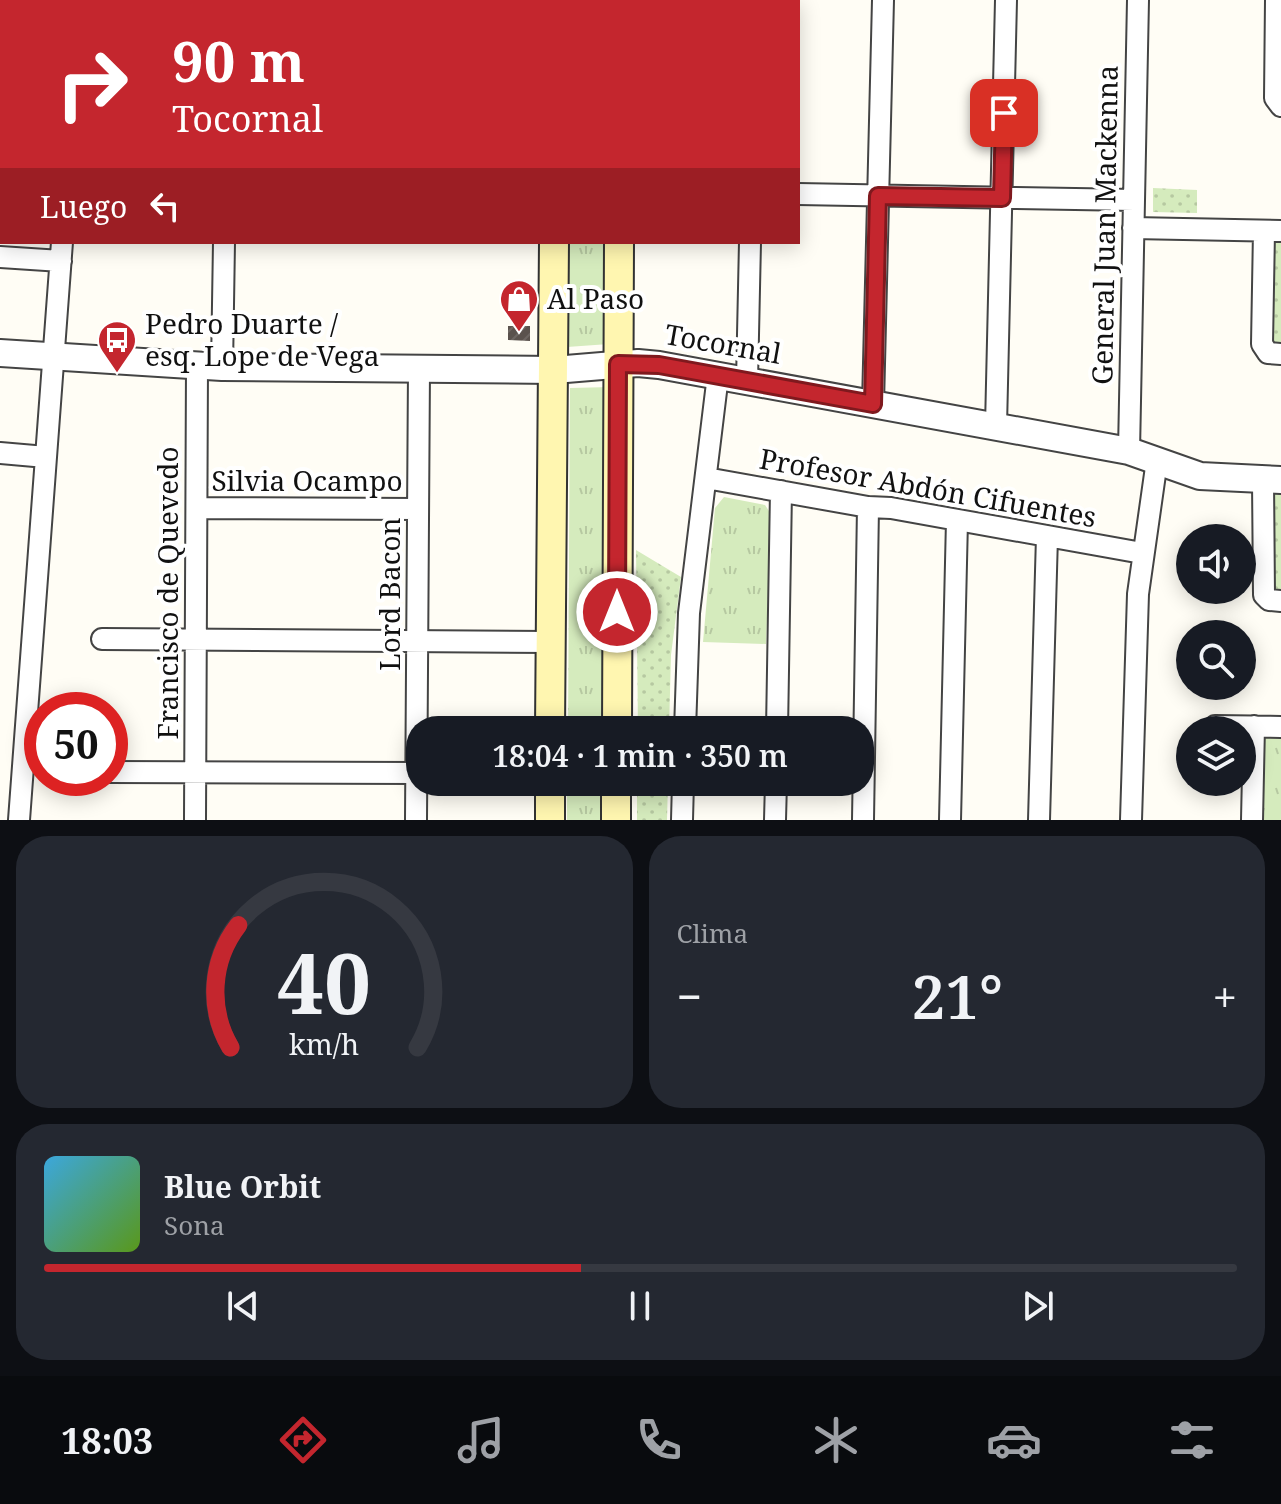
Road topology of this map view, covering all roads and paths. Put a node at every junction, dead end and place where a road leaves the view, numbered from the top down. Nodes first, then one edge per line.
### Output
1 (883, 0) edge
2 (1006, 0) edge
3 (1138, 0) edge
4 (1276, 0) edge
5 (1279, 105) edge
6 (800, 194) edge
7 (878, 196) junction
8 (1002, 198) junction
9 (1134, 200) junction
10 (1133, 228) junction
11 (1273, 231) edge
12 (224, 244) edge
13 (554, 244) edge
14 (619, 244) edge
15 (750, 244) edge
16 (62, 252) edge
17 (0, 257) edge
18 (0, 353) edge
19 (1273, 353) edge
20 (54, 356) junction
21 (618, 364) junction
22 (210, 367) junction
23 (419, 369) junction
24 (554, 370) junction
25 (718, 375) junction
26 (747, 381) junction
27 (873, 404) junction
28 (996, 426) junction
29 (1129, 451) junction
30 (0, 453) edge
31 (46, 457) junction
32 (1157, 460) junction
33 (706, 478) junction
34 (1272, 480) edge
35 (781, 491) junction
36 (868, 507) junction
37 (197, 508) junction
38 (418, 509) junction
39 (957, 520) junction
40 (1047, 536) junction
41 (1142, 553) junction
42 (1274, 600) edge
43 (102, 639) dead end
44 (196, 641) junction
45 (417, 642) junction
46 (550, 642) junction
47 (417, 716) edge
48 (550, 716) edge
49 (617, 716) edge
50 (685, 716) edge
51 (777, 716) edge
52 (1256, 726) edge
53 (1281, 727) edge
54 (128, 772) edge
55 (195, 772) junction
56 (406, 773) edge
57 (10, 791) edge
58 (417, 796) edge
59 (550, 796) edge
60 (616, 796) edge
61 (683, 796) edge
62 (776, 796) edge
63 (1253, 796) edge
64 (19, 820) edge
65 (195, 820) edge
66 (416, 820) edge
67 (550, 820) edge
68 (616, 820) edge
69 (682, 820) edge
70 (775, 820) edge
71 (863, 820) edge
72 (950, 820) edge
73 (1039, 820) edge
74 (1131, 820) edge
75 (1252, 820) edge

1 - 7 street
2 - 8 street
3 - 9 street, General Juan Mackenna
4 - 5 street
6 - 7 street
7 - 8 street
7 - 27 street
8 - 9 street
8 - 28 street
9 - 10 street, General Juan Mackenna
10 - 11 street
10 - 29 street, General Juan Mackenna
11 - 19 street
12 - 22 street, Francisco de Quevedo
13 - 24 main road
14 - 21 main road
15 - 26 street
16 - 17 street
16 - 20 street
18 - 20 street, Tocornal
20 - 22 street, Tocornal
20 - 31 street
21 - 24 street, Tocornal
21 - 25 street, Tocornal
21 - 49 main road
22 - 23 street, Tocornal
22 - 37 street, Francisco de Quevedo
23 - 24 street, Tocornal
23 - 38 street, Lord Bacon
24 - 46 main road
25 - 26 street, Tocornal
25 - 33 street
26 - 27 street, Tocornal
27 - 28 street, Tocornal
28 - 29 street, Tocornal
29 - 32 street, Tocornal
30 - 31 street
31 - 57 street
32 - 34 street, Tocornal
32 - 41 street
33 - 35 street, Profesor Abdón Cifuentes
33 - 50 street
34 - 42 street
35 - 36 street, Profesor Abdón Cifuentes
35 - 51 street
36 - 39 street, Profesor Abdón Cifuentes
36 - 71 street
37 - 38 street, Silvia Ocampo
37 - 44 street, Francisco de Quevedo
38 - 45 street, Lord Bacon
39 - 40 street, Profesor Abdón Cifuentes
39 - 72 street
40 - 41 street, Profesor Abdón Cifuentes
40 - 73 street
41 - 74 street
43 - 44 street
44 - 45 street
44 - 55 street, Francisco de Quevedo
45 - 46 street
45 - 47 street, Lord Bacon
46 - 48 main road
52 - 53 street
54 - 55 street
55 - 56 street
55 - 65 street, Francisco de Quevedo
57 - 64 street
58 - 66 street, Lord Bacon
59 - 67 main road
60 - 68 main road
61 - 69 street
62 - 70 street
63 - 75 street

